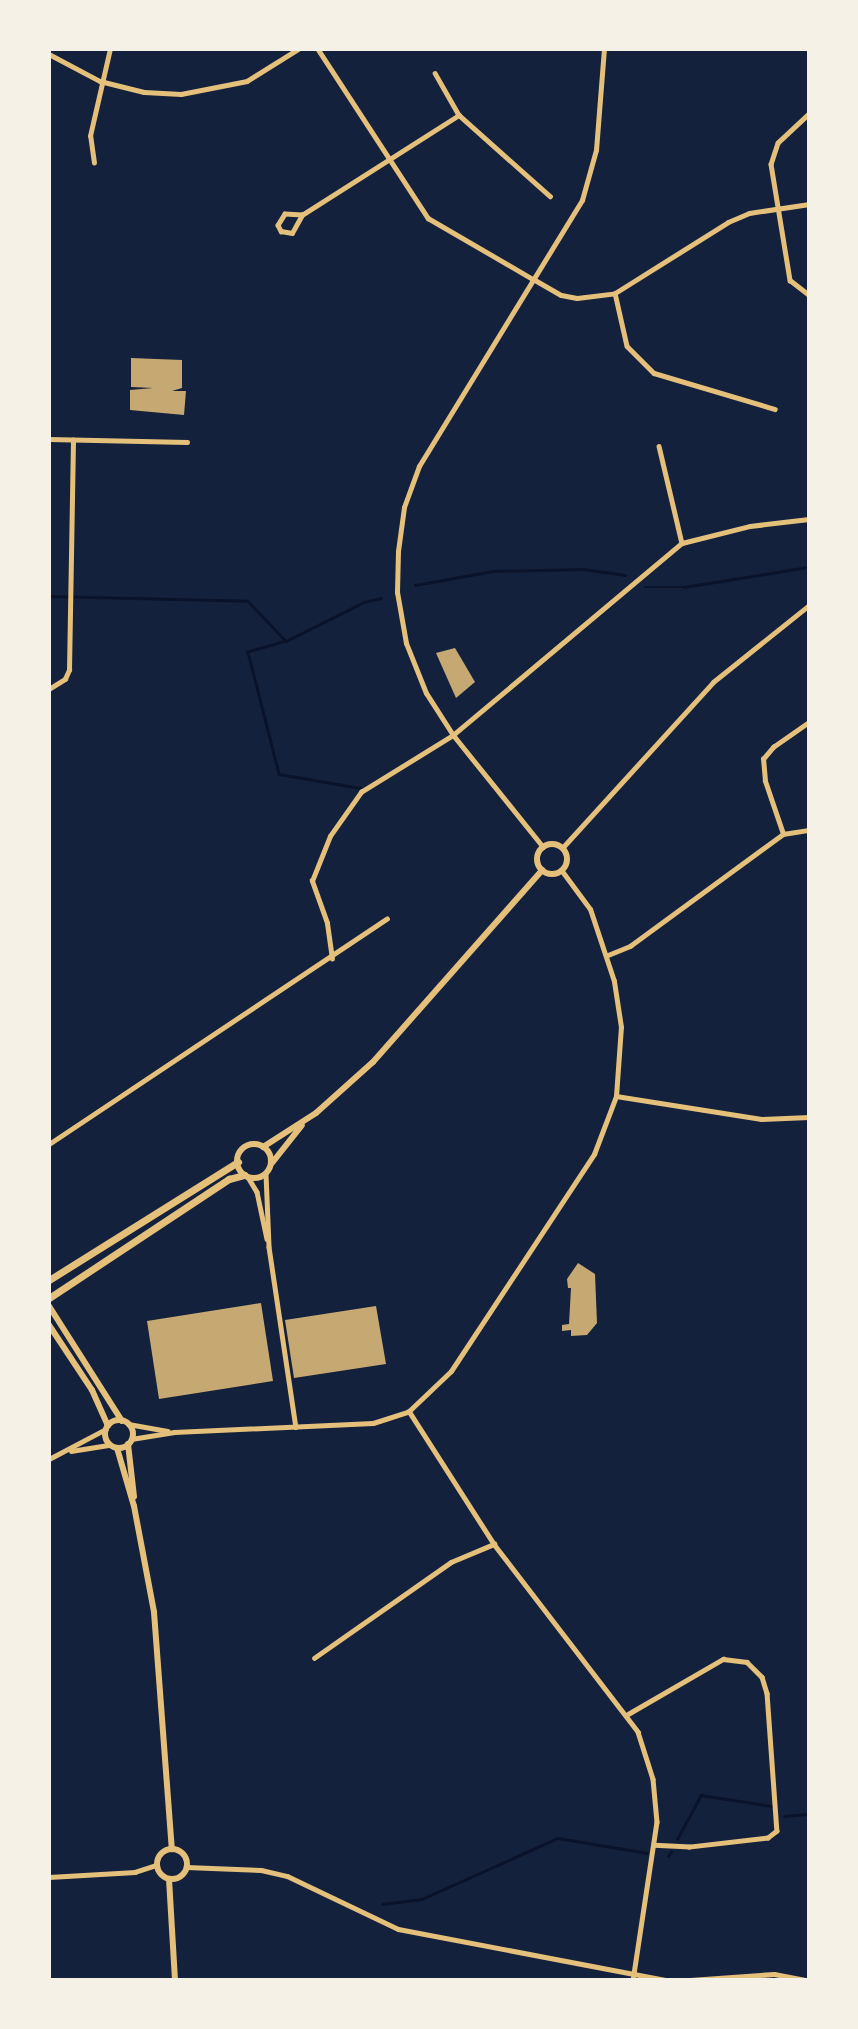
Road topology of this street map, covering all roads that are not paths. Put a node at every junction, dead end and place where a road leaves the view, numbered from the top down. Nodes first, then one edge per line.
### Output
1 (110, 49) edge
2 (298, 49) edge
3 (318, 49) edge
4 (604, 49) edge
5 (49, 54) edge
6 (435, 73) dead end
7 (100, 81) junction
8 (809, 114) edge
9 (459, 115) junction
10 (389, 159) junction
11 (94, 163) dead end
12 (550, 196) dead end
13 (809, 204) edge
14 (778, 209) junction
15 (302, 215) junction
16 (533, 279) junction
17 (615, 293) junction
18 (809, 295) edge
19 (775, 409) dead end
20 (49, 439) edge
21 (73, 440) junction
22 (187, 442) dead end
23 (659, 446) dead end
24 (809, 519) edge
25 (682, 543) junction
26 (809, 605) edge
27 (49, 690) edge
28 (809, 722) edge
29 (453, 735) junction
30 (809, 830) edge
31 (783, 834) junction
32 (543, 847) junction
33 (563, 847) junction
34 (542, 870) junction
35 (562, 871) junction
36 (387, 919) dead end
37 (608, 955) junction
38 (332, 959) junction
39 (616, 1096) junction
40 (809, 1117) edge
41 (306, 1121) junction
42 (49, 1144) edge
43 (263, 1147) junction
44 (237, 1161) junction
45 (271, 1165) junction
46 (265, 1174) junction
47 (246, 1176) junction
48 (269, 1247) junction
49 (49, 1280) edge
50 (49, 1298) edge
51 (49, 1306) edge
52 (49, 1325) edge
53 (409, 1411) junction
54 (125, 1423) junction
55 (107, 1427) junction
56 (296, 1427) junction
57 (174, 1432) junction
58 (130, 1442) junction
59 (114, 1446) junction
60 (67, 1452) junction
61 (49, 1459) edge
62 (134, 1506) junction
63 (494, 1544) junction
64 (314, 1658) dead end
65 (628, 1714) junction
66 (655, 1844) junction
67 (172, 1849) junction
68 (157, 1865) junction
69 (186, 1867) junction
70 (49, 1877) edge
71 (169, 1879) junction
72 (634, 1977) edge
73 (175, 1980) edge
74 (665, 1980) edge
75 (691, 1980) edge
76 (806, 1980) edge

1 - 7 street
2 - 7 street
3 - 10 street
4 - 16 street
5 - 7 street
6 - 9 street
7 - 11 street
8 - 14 street
9 - 10 street
9 - 12 street
10 - 15 street
10 - 16 street
13 - 14 street
14 - 17 street
14 - 18 street
15 - 15 street
16 - 17 street
16 - 29 street
17 - 19 street
20 - 21 street
21 - 22 street
21 - 27 street
23 - 25 street
24 - 25 street
25 - 29 street
26 - 33 street
28 - 31 street
29 - 32 street
29 - 38 street
30 - 31 street
31 - 37 street
32 - 33 main road
32 - 34 main road
33 - 35 main road
34 - 35 main road
34 - 41 main road
35 - 37 street
36 - 38 street
37 - 39 street
38 - 42 street
39 - 40 street
39 - 53 street
41 - 43 main road
41 - 45 main road
43 - 44 main road
43 - 45 main road
44 - 47 main road
44 - 49 main road
45 - 46 main road
46 - 47 main road
46 - 48 street
47 - 48 street
47 - 50 main road
48 - 56 street
51 - 54 main road
52 - 55 main road
53 - 56 street
53 - 63 street
54 - 55 main road
54 - 57 street
54 - 58 main road
55 - 59 main road
55 - 60 street
56 - 57 street
57 - 58 street
58 - 59 main road
58 - 62 main road
59 - 60 street
59 - 62 main road
60 - 61 street
62 - 67 main road
63 - 64 street
63 - 65 street
65 - 66 street
65 - 66 street
66 - 72 street
67 - 68 main road
67 - 69 main road
68 - 70 street
68 - 71 main road
69 - 71 main road
69 - 72 street
71 - 73 main road
72 - 74 street
75 - 76 street

